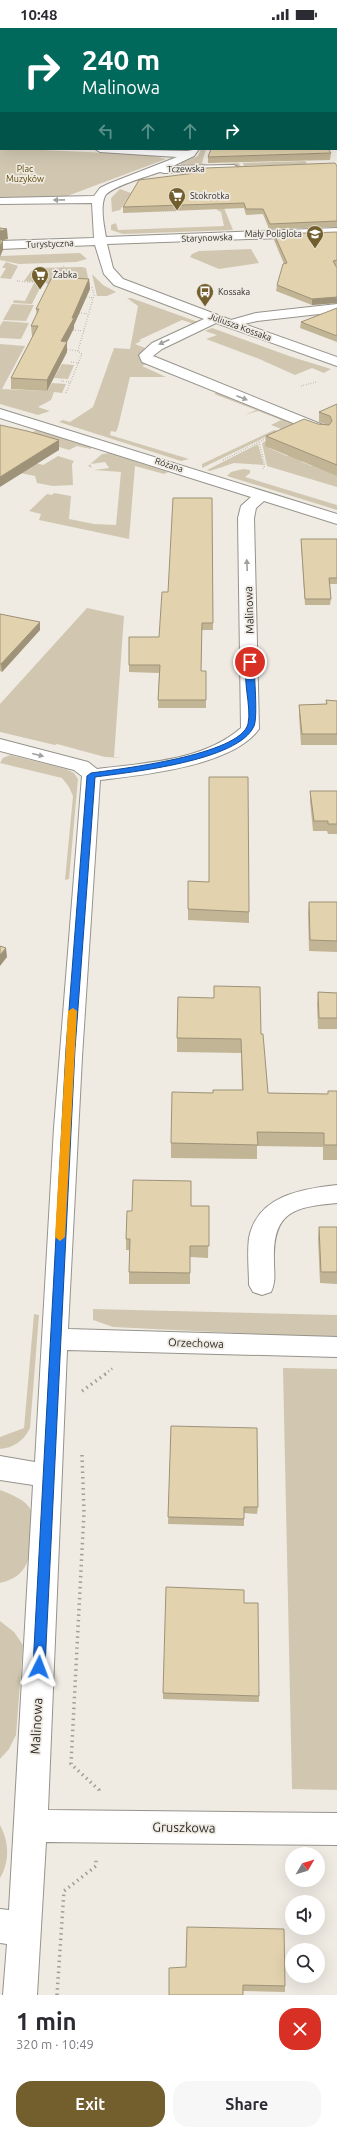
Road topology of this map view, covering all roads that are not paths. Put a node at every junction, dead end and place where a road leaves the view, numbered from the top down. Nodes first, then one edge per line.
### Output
1 (131, 150) edge
2 (192, 152) edge
3 (242, 168) edge
4 (155, 170) junction
5 (98, 199) junction
6 (0, 201) edge
7 (337, 232) edge
8 (101, 242) junction
9 (0, 245) edge
10 (337, 308) edge
11 (216, 318) junction
12 (230, 324) junction
13 (337, 362) edge
14 (0, 413) edge
15 (329, 433) edge
16 (261, 496) junction
17 (337, 519) edge
18 (0, 745) edge
19 (91, 776) junction
20 (337, 1194) edge
21 (262, 1285) dead end
22 (54, 1339) junction
23 (337, 1347) edge
24 (0, 1468) edge
25 (48, 1476) junction
26 (32, 1826) junction
27 (337, 1829) edge
28 (12, 1928) edge
29 (20, 1995) edge

1 - 2 street
2 - 4 street
3 - 4 street, Tczewska
4 - 5 street
5 -> 6 street
5 - 8 street, Juliusza Kossaka
7 - 8 street, Starynowska
8 - 9 street, Turystyczna
8 - 11 street, Juliusza Kossaka
10 - 12 street
11 - 12 street, Juliusza Kossaka
11 -> 15 street
12 - 13 street, Juliusza Kossaka
14 - 16 street, Różana
16 - 17 street, Różana
19 -> 16 street, Malinowa
18 -> 19 street
19 - 22 street, Malinowa
20 - 21 street
22 - 23 street, Orzechowa
22 - 25 street, Malinowa
24 - 25 street
25 - 26 street, Malinowa
26 - 27 street, Gruszkowa
26 - 28 street, Malinowa
28 - 29 street, Malinowa

